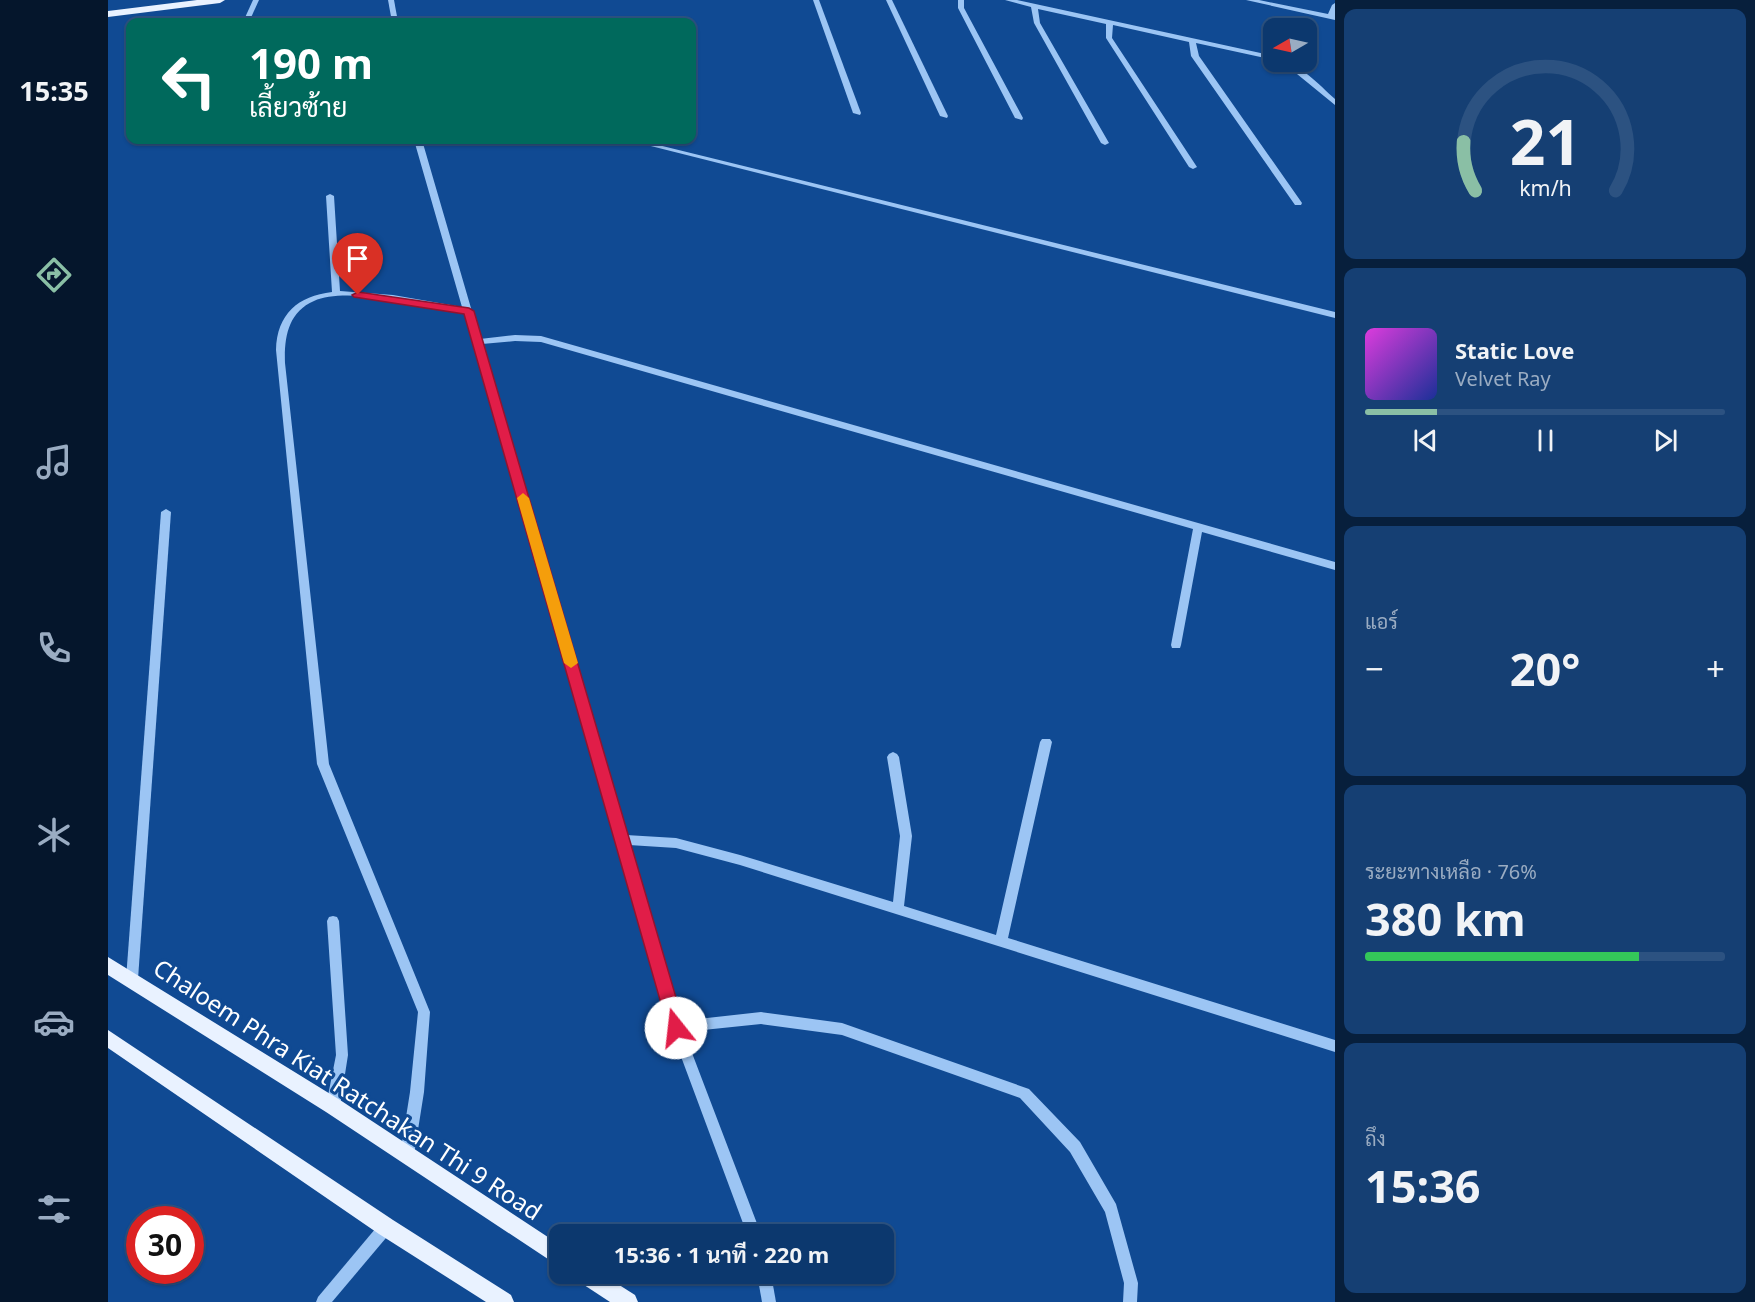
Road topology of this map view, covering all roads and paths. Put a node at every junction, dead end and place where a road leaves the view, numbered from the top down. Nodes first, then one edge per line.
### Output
1 (220, 0) edge
2 (256, 0) edge
3 (391, 0) edge
4 (816, 0) edge
5 (889, 0) edge
6 (961, 0) edge
7 (1008, 0) edge
8 (1249, 0) edge
9 (1335, 4) edge
10 (1034, 6) junction
11 (108, 14) edge
12 (248, 18) edge
13 (394, 18) edge
14 (1332, 18) edge
15 (1110, 22) junction
16 (1192, 40) junction
17 (1263, 56) edge
18 (1300, 72) edge
19 (1335, 103) edge
20 (857, 113) dead end
21 (944, 116) dead end
22 (1019, 118) dead end
23 (1105, 143) dead end
24 (419, 144) edge
25 (647, 144) edge
26 (1193, 167) dead end
27 (330, 196) dead end
28 (1298, 203) dead end
29 (336, 293) junction
30 (469, 311) junction
31 (1335, 315) edge
32 (477, 342) junction
33 (166, 512) dead end
34 (1198, 527) junction
35 (1335, 566) edge
36 (1176, 645) dead end
37 (1046, 742) dead end
38 (893, 757) dead end
39 (623, 840) junction
40 (898, 909) junction
41 (333, 921) dead end
42 (1000, 941) junction
43 (108, 965) edge
44 (132, 979) junction
45 (676, 1028) junction
46 (108, 1038) edge
47 (1335, 1046) edge
48 (333, 1106) junction
49 (407, 1155) junction
50 (750, 1224) edge
51 (386, 1227) junction
52 (549, 1250) edge
53 (600, 1284) edge
54 (766, 1284) edge
55 (322, 1302) edge
56 (504, 1302) edge
57 (628, 1302) edge
58 (769, 1302) edge
59 (1130, 1302) edge

1 - 11 main road
2 - 12 street
3 - 13 street
4 - 20 street
5 - 21 street
6 - 22 street
7 - 10 street
8 - 14 street
9 - 14 street
10 - 15 street
10 - 23 street
15 - 16 street
15 - 26 street
16 - 17 street
16 - 28 street
18 - 19 street
24 - 30 street
25 - 31 street
27 - 29 street
29 - 30 street
29 - 49 street
30 - 32 street
32 - 34 street
32 - 39 street
33 - 44 street
34 - 35 street
34 - 36 street
37 - 42 street
38 - 40 street
39 - 40 street
39 - 45 street
40 - 42 street
41 - 48 street
42 - 47 street
43 - 44 main road, Chaloem Phra Kiat Ratchakan Thi 9 Road
44 - 48 main road, Chaloem Phra Kiat Ratchakan Thi 9 Road
45 - 50 street
45 - 59 street
46 - 51 main road
48 - 49 main road, Chaloem Phra Kiat Ratchakan Thi 9 Road
49 - 52 main road, Chaloem Phra Kiat Ratchakan Thi 9 Road
51 - 55 street
51 - 56 main road
53 - 57 main road
54 - 58 street

